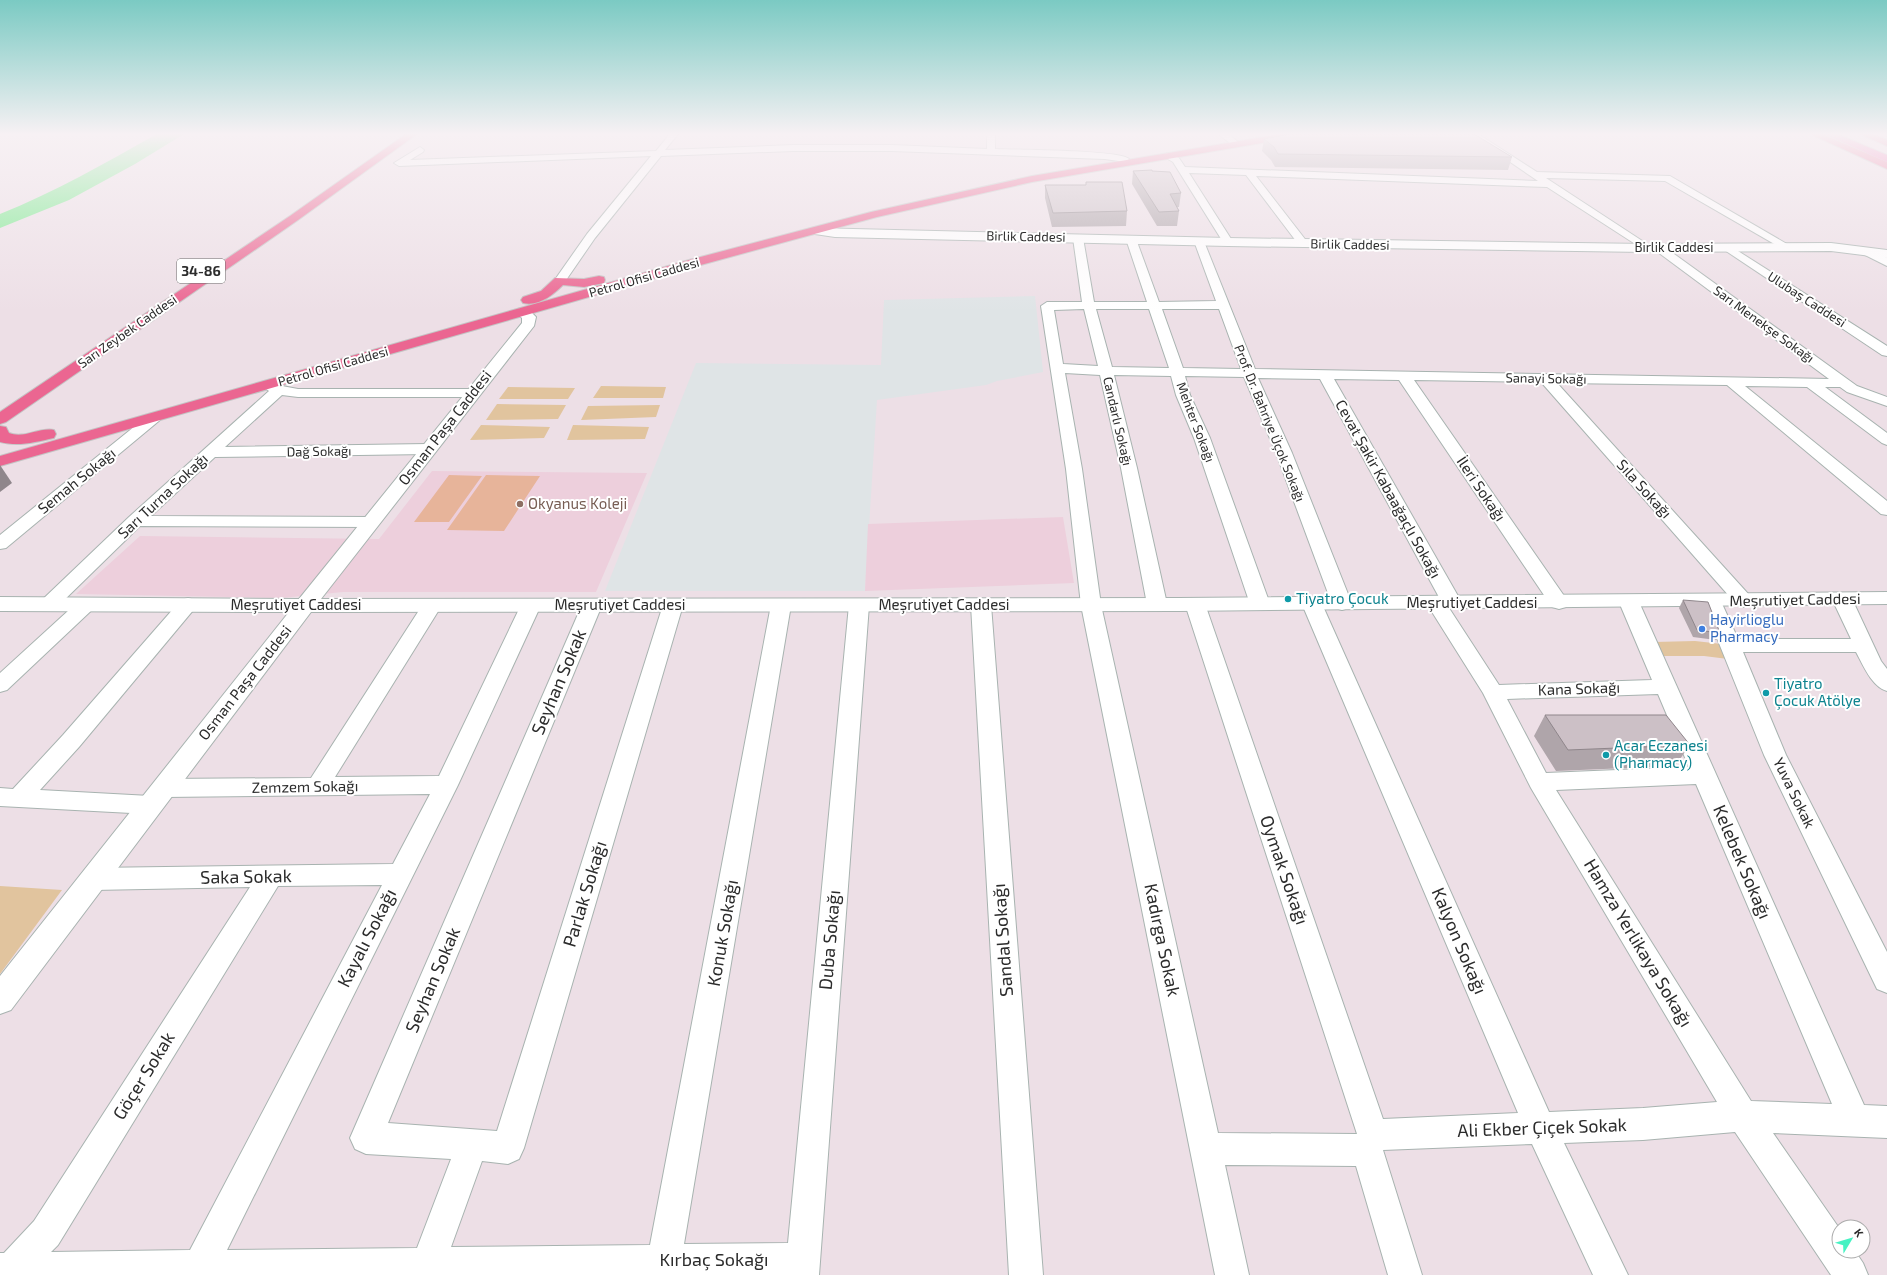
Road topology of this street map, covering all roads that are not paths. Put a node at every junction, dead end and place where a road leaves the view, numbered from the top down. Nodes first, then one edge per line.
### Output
1 (315, 194) edge
2 (328, 194) edge
3 (625, 194) edge
4 (946, 194) edge
5 (962, 194) edge
6 (1198, 194) edge
7 (1265, 194) edge
8 (1563, 194) edge
9 (1694, 194) edge
10 (812, 231) junction
11 (1078, 238) junction
12 (1131, 239) junction
13 (1199, 242) junction
14 (1228, 242) junction
15 (1304, 243) junction
16 (1727, 247) junction
17 (1787, 247) junction
18 (1646, 248) junction
19 (1659, 248) junction
20 (725, 251) junction
21 (1865, 251) junction
22 (1887, 254) edge
23 (688, 261) junction
24 (1887, 263) edge
25 (560, 281) junction
26 (1153, 305) junction
27 (1224, 305) junction
28 (1089, 306) junction
29 (523, 312) junction
30 (455, 324) junction
31 (83, 347) dead end
32 (1887, 352) edge
33 (1058, 368) junction
34 (1106, 371) junction
35 (1177, 371) junction
36 (1249, 372) junction
37 (1324, 374) junction
38 (1402, 375) junction
39 (1545, 378) junction
40 (1732, 382) junction
41 (1844, 383) junction
42 (1812, 384) junction
43 (274, 388) junction
44 (472, 393) junction
45 (31, 397) junction
46 (1887, 402) edge
47 (149, 415) junction
48 (0, 419) edge
49 (0, 431) edge
50 (1887, 440) edge
51 (428, 449) junction
52 (0, 451) edge
53 (210, 452) junction
54 (0, 461) edge
55 (1887, 510) edge
56 (135, 521) junction
57 (371, 522) junction
58 (0, 544) edge
59 (1887, 598) edge
60 (1842, 599) junction
61 (1712, 601) junction
62 (1744, 601) junction
63 (1629, 602) junction
64 (1558, 603) junction
65 (0, 604) edge
66 (49, 604) junction
67 (87, 604) junction
68 (188, 604) junction
69 (1091, 604) junction
70 (1157, 604) junction
71 (1195, 604) junction
72 (1260, 604) junction
73 (1312, 604) junction
74 (1342, 604) junction
75 (1444, 604) junction
76 (306, 605) junction
77 (432, 605) junction
78 (531, 605) junction
79 (592, 605) junction
80 (673, 605) junction
81 (781, 605) junction
82 (859, 605) junction
83 (981, 605) junction
84 (1864, 645) junction
85 (1731, 646) junction
86 (1880, 663) edge
87 (1887, 684) edge
88 (0, 685) edge
89 (1666, 687) junction
90 (1492, 692) junction
91 (1705, 776) junction
92 (1540, 782) junction
93 (446, 785) junction
94 (318, 786) junction
95 (10, 797) edge
96 (157, 797) junction
97 (400, 874) junction
98 (270, 877) junction
99 (93, 879) junction
100 (1887, 980) edge
101 (0, 1000) edge
102 (1743, 1116) junction
103 (1855, 1122) junction
104 (1887, 1122) edge
105 (1540, 1127) junction
106 (1370, 1142) junction
107 (472, 1144) junction
108 (1206, 1149) junction
109 (663, 1268) edge
110 (803, 1268) edge
111 (425, 1270) edge
112 (6, 1271) edge
113 (197, 1272) edge
114 (1026, 1275) edge
115 (1232, 1275) edge
116 (1405, 1275) edge
117 (1611, 1275) edge
118 (1851, 1275) edge

1 - 31 main road, Sarı Zeybek Caddesi / 34-86
2 - 45 main road, Sarı Zeybek Caddesi / 34-86
3 - 25 street
4 - 20 main road, Petrol Ofisi Caddesi
5 - 10 main road, Petrol Ofisi Caddesi
6 - 14 street
7 - 15 street
8 - 18 street
9 - 17 street
10 - 11 main road, Birlik Caddesi
10 - 20 main road, Petrol Ofisi Caddesi
11 - 12 main road, Birlik Caddesi
11 - 28 street, Candarlı Sokağı
12 - 13 main road, Birlik Caddesi
12 - 26 street, Mehter Sokağı
13 - 14 main road, Birlik Caddesi
13 - 27 street, Prof. Dr. Bahriye Üçok Sokağı
14 - 15 main road, Birlik Caddesi
15 - 18 main road, Birlik Caddesi
16 - 17 main road, Birlik Caddesi
16 - 19 main road, Birlik Caddesi
16 - 32 street, Ulubaş Caddesi
17 - 21 main road, Birlik Caddesi
18 - 19 main road, Birlik Caddesi
19 - 41 street, Sarı Menekşe Sokağı
20 - 23 main road, Petrol Ofisi Caddesi
21 - 22 main road, Birlik Caddesi
21 - 24 street
23 - 25 main road
23 - 29 main road, Petrol Ofisi Caddesi
23 - 30 main road, Petrol Ofisi Caddesi
25 - 30 main road
26 - 27 street
26 - 28 street
26 - 35 street, Mehter Sokağı
27 - 36 street, Prof. Dr. Bahriye Üçok Sokağı
28 - 33 street, Kadırga Sokak
28 - 34 street, Candarlı Sokağı
29 - 43 main road, Petrol Ofisi Caddesi
29 - 44 main road, Osman Paşa Caddesi
30 - 47 main road, Petrol Ofisi Caddesi
33 - 34 street, Sanayi Sokağı
33 - 69 street, Kadırga Sokak
34 - 35 street, Sanayi Sokağı
34 - 70 street, Candarlı Sokağı
35 - 36 street, Sanayi Sokağı
35 - 72 street, Mehter Sokağı
36 - 37 street, Sanayi Sokağı
36 - 74 street, Prof. Dr. Bahriye Üçok Sokağı
37 - 38 street, Sanayi Sokağı
37 - 75 street, Cevat Şakir Kabaağaçlı Sokağı
38 - 39 street, Sanayi Sokağı
38 - 64 street, İleri Sokağı
39 - 40 street, Sanayi Sokağı
39 - 62 street, Sıla Sokağı
40 - 42 street, Sanayi Sokağı
40 - 55 street
41 - 42 street, Sanayi Sokağı
41 - 46 street, Sarı Menekşe Sokağı
42 - 50 street
43 - 44 street
43 - 47 main road, Petrol Ofisi Caddesi
43 - 53 street, Sarı Turna Sokağı
44 - 51 main road, Osman Paşa Caddesi
45 - 48 main road, Sarı Zeybek Caddesi / 34-86
45 - 49 main road
47 - 49 main road
47 - 52 main road, Petrol Ofisi Caddesi
47 - 54 main road, Petrol Ofisi Caddesi
47 - 58 street, Semah Sokağı
51 - 53 street, Dağ Sokağı
51 - 57 main road, Osman Paşa Caddesi
53 - 56 street, Sarı Turna Sokağı
56 - 57 street
56 - 66 street, Sarı Turna Sokağı
57 - 76 main road, Osman Paşa Caddesi
59 - 60 main road, Meşrutiyet Caddesi
60 - 62 main road, Meşrutiyet Caddesi
60 - 84 street
61 - 62 main road, Meşrutiyet Caddesi
61 - 63 main road, Meşrutiyet Caddesi
61 - 85 street, Yuva Sokak
63 - 64 main road, Meşrutiyet Caddesi
63 - 89 street, Kelebek Sokağı
64 - 75 main road, Meşrutiyet Caddesi
65 - 66 main road, Meşrutiyet Caddesi
66 - 67 main road, Meşrutiyet Caddesi
67 - 68 main road, Meşrutiyet Caddesi
67 - 88 street
68 - 76 main road, Meşrutiyet Caddesi
68 - 95 street
69 - 70 main road, Meşrutiyet Caddesi
69 - 83 main road, Meşrutiyet Caddesi
69 - 108 street, Kadırga Sokak
70 - 71 main road, Meşrutiyet Caddesi
71 - 72 main road, Meşrutiyet Caddesi
71 - 106 street, Oymak Sokağı
72 - 73 main road, Meşrutiyet Caddesi
73 - 74 main road, Meşrutiyet Caddesi
73 - 105 street, Kalyon Sokağı
74 - 75 main road, Meşrutiyet Caddesi
75 - 90 street, Hamza Yerlikaya Sokağı
76 - 77 main road, Meşrutiyet Caddesi
76 - 96 main road, Osman Paşa Caddesi
77 - 78 main road, Meşrutiyet Caddesi
77 - 94 street
78 - 79 main road, Meşrutiyet Caddesi
78 - 93 street, Kayalı Sokağı
79 - 80 main road, Meşrutiyet Caddesi
79 - 107 street, Seyhan Sokak
80 - 81 main road, Meşrutiyet Caddesi
80 - 107 street, Parlak Sokağı
81 - 82 main road, Meşrutiyet Caddesi
81 - 109 street, Konuk Sokağı
82 - 83 main road, Meşrutiyet Caddesi
82 - 110 street, Duba Sokağı
83 - 114 street, Sandal Sokağı
84 - 85 street
84 - 86 street
85 - 100 street, Yuva Sokak
86 - 87 street
89 - 90 street, Kana Sokağı
89 - 91 street, Kelebek Sokağı
90 - 92 street, Hamza Yerlikaya Sokağı
91 - 92 street
91 - 103 street, Kelebek Sokağı
92 - 102 street, Hamza Yerlikaya Sokağı
93 - 94 street, Zemzem Sokağı
93 - 97 street, Kayalı Sokağı
94 - 96 street, Zemzem Sokağı
95 - 96 street, Zemzem Sokağı
96 - 99 main road, Osman Paşa Caddesi
97 - 98 street, Saka Sokak
97 - 113 street, Kayalı Sokağı
98 - 99 street, Saka Sokak
98 - 112 street, Göçer Sokak
99 - 101 main road, Osman Paşa Caddesi
102 - 103 street, Ali Ekber Çiçek Sokak
102 - 105 street, Ali Ekber Çiçek Sokak
102 - 118 street, Hamza Yerlikaya Sokağı
103 - 104 street, Ali Ekber Çiçek Sokak
105 - 106 street, Ali Ekber Çiçek Sokak
105 - 117 street, Kalyon Sokağı
106 - 108 street, Ali Ekber Çiçek Sokak
106 - 116 street, Oymak Sokağı
107 - 111 street
108 - 115 street, Kadırga Sokak
109 - 110 street, Kırbaç Sokağı
109 - 111 street, Kırbaç Sokağı
111 - 113 street, Kırbaç Sokağı
112 - 113 street, Kırbaç Sokağı

